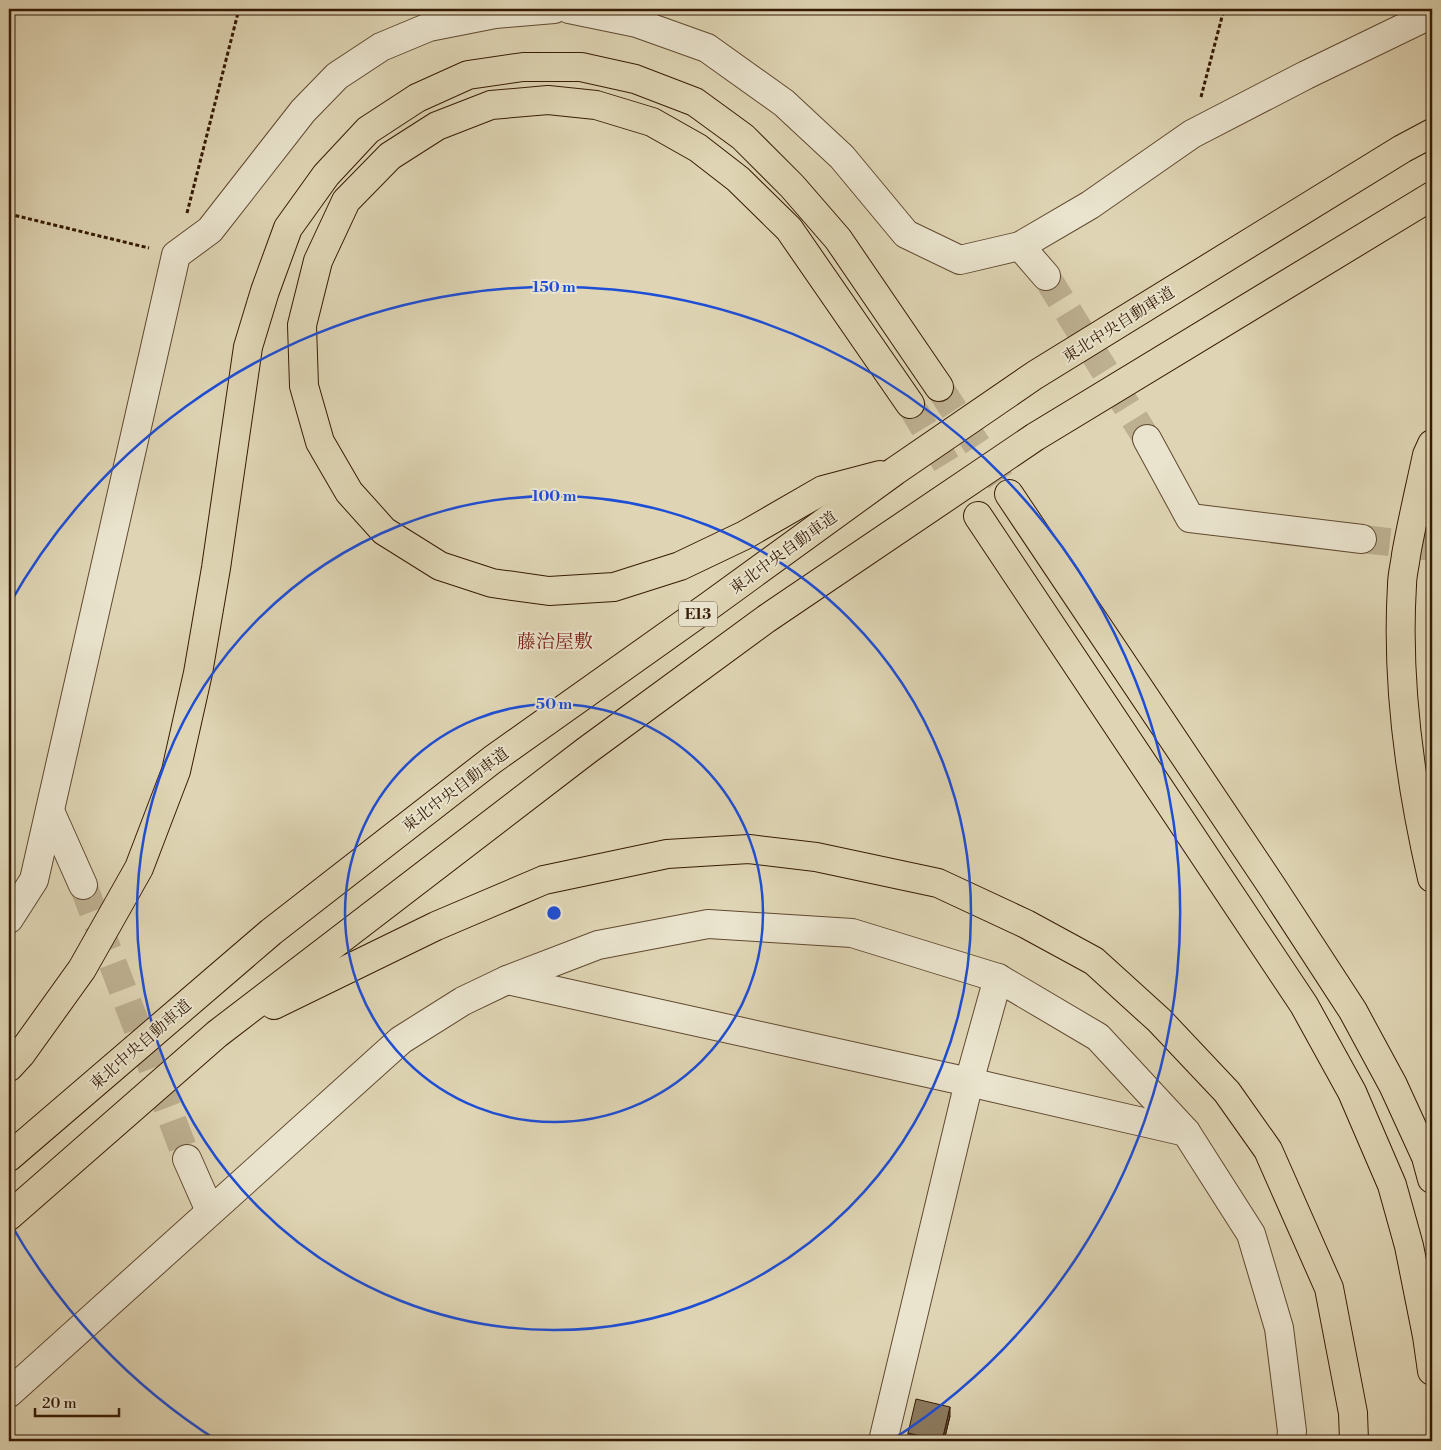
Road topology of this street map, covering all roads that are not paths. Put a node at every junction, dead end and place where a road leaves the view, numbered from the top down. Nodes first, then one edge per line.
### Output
1 (554, 9) edge
2 (569, 9) edge
3 (1432, 14) edge
4 (1432, 133) edge
5 (1432, 196) edge
6 (1020, 246) junction
7 (1046, 276) tunnel mouth
8 (939, 387) tunnel mouth
9 (910, 404) tunnel mouth
10 (1147, 439) tunnel mouth
11 (1432, 444) edge
12 (895, 471) junction
13 (1009, 494) tunnel mouth
14 (978, 516) tunnel mouth
15 (1362, 539) tunnel mouth
16 (50, 811) junction
17 (1432, 878) edge
18 (83, 885) tunnel mouth
19 (9, 920) edge
20 (998, 978) junction
21 (506, 980) junction
22 (217, 1034) junction
23 (9, 1067) edge
24 (969, 1082) junction
25 (1186, 1132) junction
26 (9, 1157) edge
27 (187, 1159) tunnel mouth
28 (1432, 1178) edge
29 (210, 1210) junction
30 (9, 1216) edge
31 (1432, 1371) edge
32 (9, 1392) edge
33 (883, 1441) edge
34 (1291, 1441) edge
35 (1354, 1441) edge

1 - 16 lane
2 - 6 lane
3 - 6 lane
4 - 12 highway, 東北中央自動車道 / E13
5 - 22 highway, E13
6 - 7 lane
8 - 23 highway
9 - 12 highway
10 - 15 lane
11 - 17 highway
12 - 26 highway, 東北中央自動車道 / E13
13 - 28 highway
14 - 31 highway
16 - 18 lane
16 - 19 lane
20 - 21 lane
20 - 24 lane
20 - 25 lane
21 - 24 lane
21 - 29 lane
22 - 30 highway, E13
22 - 35 highway
24 - 25 lane
24 - 33 lane
25 - 34 lane
27 - 29 lane
29 - 32 lane

